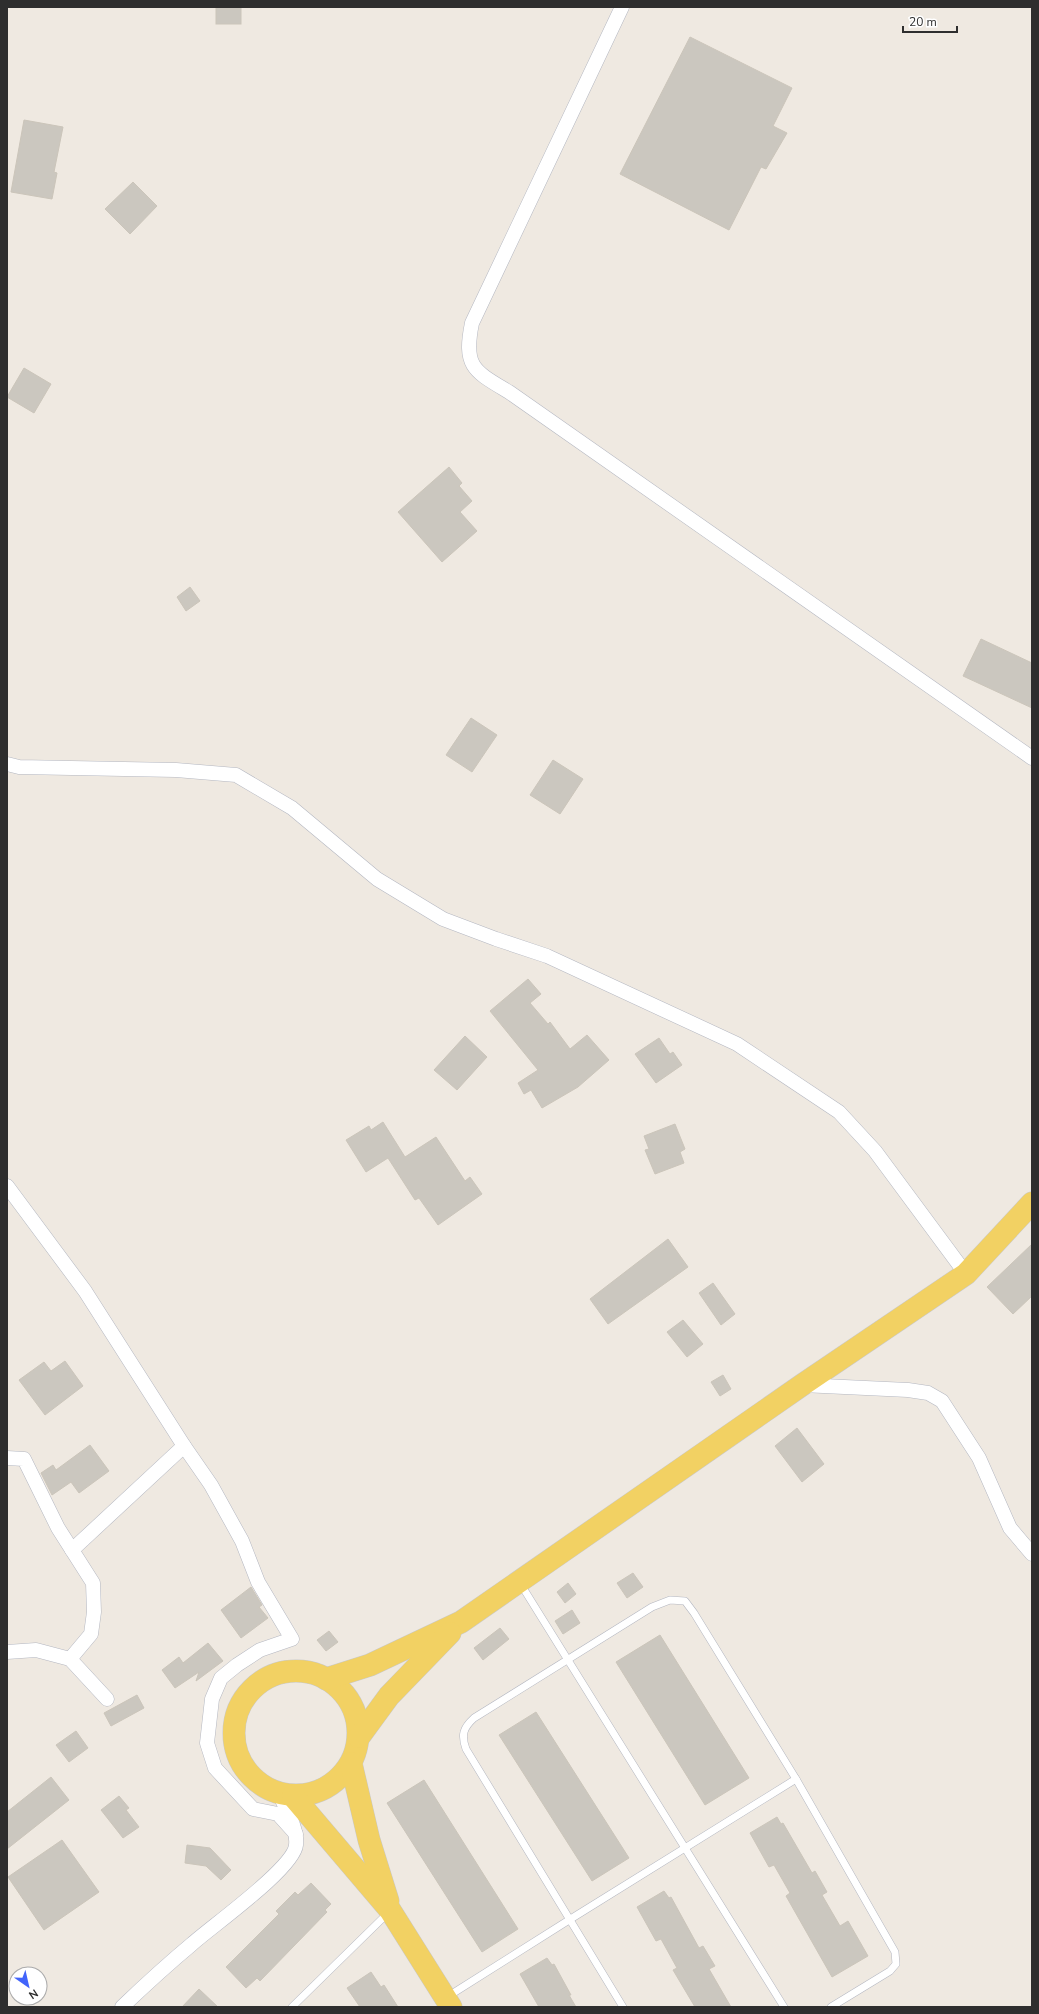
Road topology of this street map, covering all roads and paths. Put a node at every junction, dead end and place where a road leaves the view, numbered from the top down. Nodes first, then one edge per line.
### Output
1 (622, 7) edge
2 (1032, 758) edge
3 (7, 764) edge
4 (7, 1186) edge
5 (1032, 1203) edge
6 (966, 1274) junction
7 (802, 1385) junction
8 (184, 1446) junction
9 (7, 1458) edge
10 (72, 1550) junction
11 (1032, 1554) edge
12 (519, 1581) junction
13 (461, 1622) junction
14 (7, 1652) edge
15 (70, 1659) junction
16 (568, 1660) junction
17 (326, 1679) junction
18 (107, 1699) dead end
19 (359, 1737) junction
20 (351, 1763) junction
21 (796, 1779) junction
22 (286, 1795) junction
23 (296, 1834) junction
24 (686, 1849) junction
25 (390, 1910) junction
26 (568, 1920) junction
27 (448, 2003) edge
28 (295, 2006) edge
29 (122, 2007) edge
30 (623, 2007) edge
31 (784, 2007) edge
32 (831, 2007) edge

1 - 2 street
3 - 6 street
4 - 8 street
5 - 6 main road
6 - 7 main road
7 - 11 street
7 - 12 main road
8 - 10 street
8 - 23 street
9 - 10 street
10 - 15 street
12 - 13 main road
12 - 16 lane
13 - 17 main road
13 - 19 main road
14 - 15 street
15 - 18 street
16 - 21 lane
16 - 24 lane
16 - 26 lane
17 - 19 main road
17 - 22 main road
19 - 20 main road
20 - 22 main road
20 - 25 main road
21 - 24 lane
21 - 32 lane
22 - 23 street
22 - 25 main road
23 - 29 street
24 - 26 lane
24 - 31 lane
25 - 27 main road
25 - 28 lane
26 - 27 lane
26 - 30 lane

